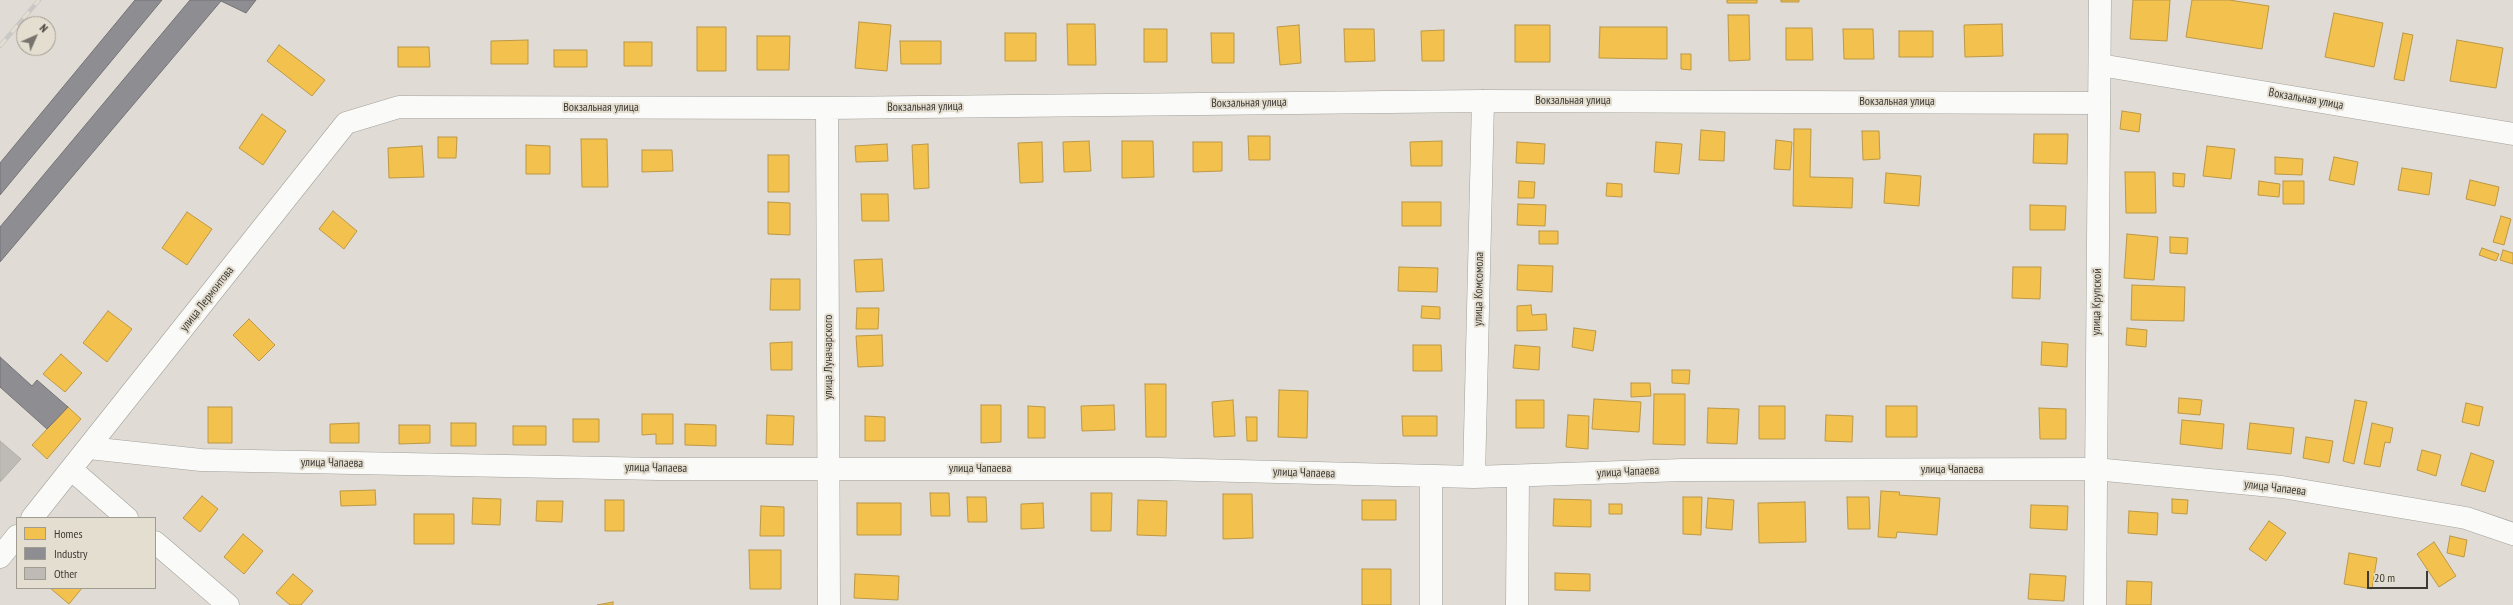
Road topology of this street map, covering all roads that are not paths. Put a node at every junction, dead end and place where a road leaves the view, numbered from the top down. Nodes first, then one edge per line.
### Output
1 (2100, 0) edge
2 (2100, 64) junction
3 (1483, 101) junction
4 (2099, 103) junction
5 (399, 107) joint
6 (827, 108) junction
7 (2513, 134) edge
8 (90, 448) junction
9 (830, 469) junction
10 (2095, 469) junction
11 (72, 470) junction
12 (1431, 477) junction
13 (1474, 477) junction
14 (1518, 477) junction
15 (33, 517) edge
16 (126, 517) edge
17 (2513, 534) edge
18 (16, 537) edge
19 (156, 543) edge
20 (0, 557) edge
21 (228, 605) edge
22 (829, 605) edge
23 (1431, 605) edge
24 (1517, 605) edge
25 (2095, 605) edge

1 - 2 street, улица Крупской
2 - 4 street, улица Крупской
2 - 7 street, Вокзальная улица
3 - 4 street, Вокзальная улица
3 - 6 street, Вокзальная улица
3 - 13 street, улица Комсомола
4 - 10 street, улица Крупской
5 - 6 street, Вокзальная улица
5 - 8 street, улица Лермонтова
6 - 9 street, улица Луначарского
8 - 9 street, улица Чапаева
8 - 11 street, улица Лермонтова
9 - 12 street, улица Чапаева
9 - 22 street, улица Луначарского
10 - 14 street, улица Чапаева
10 - 17 street, улица Чапаева
10 - 25 street, улица Крупской
11 - 15 street, улица Лермонтова
11 - 16 street
12 - 13 street, улица Чапаева
12 - 23 street
13 - 14 street, улица Чапаева
14 - 24 street
18 - 20 street
19 - 21 street

